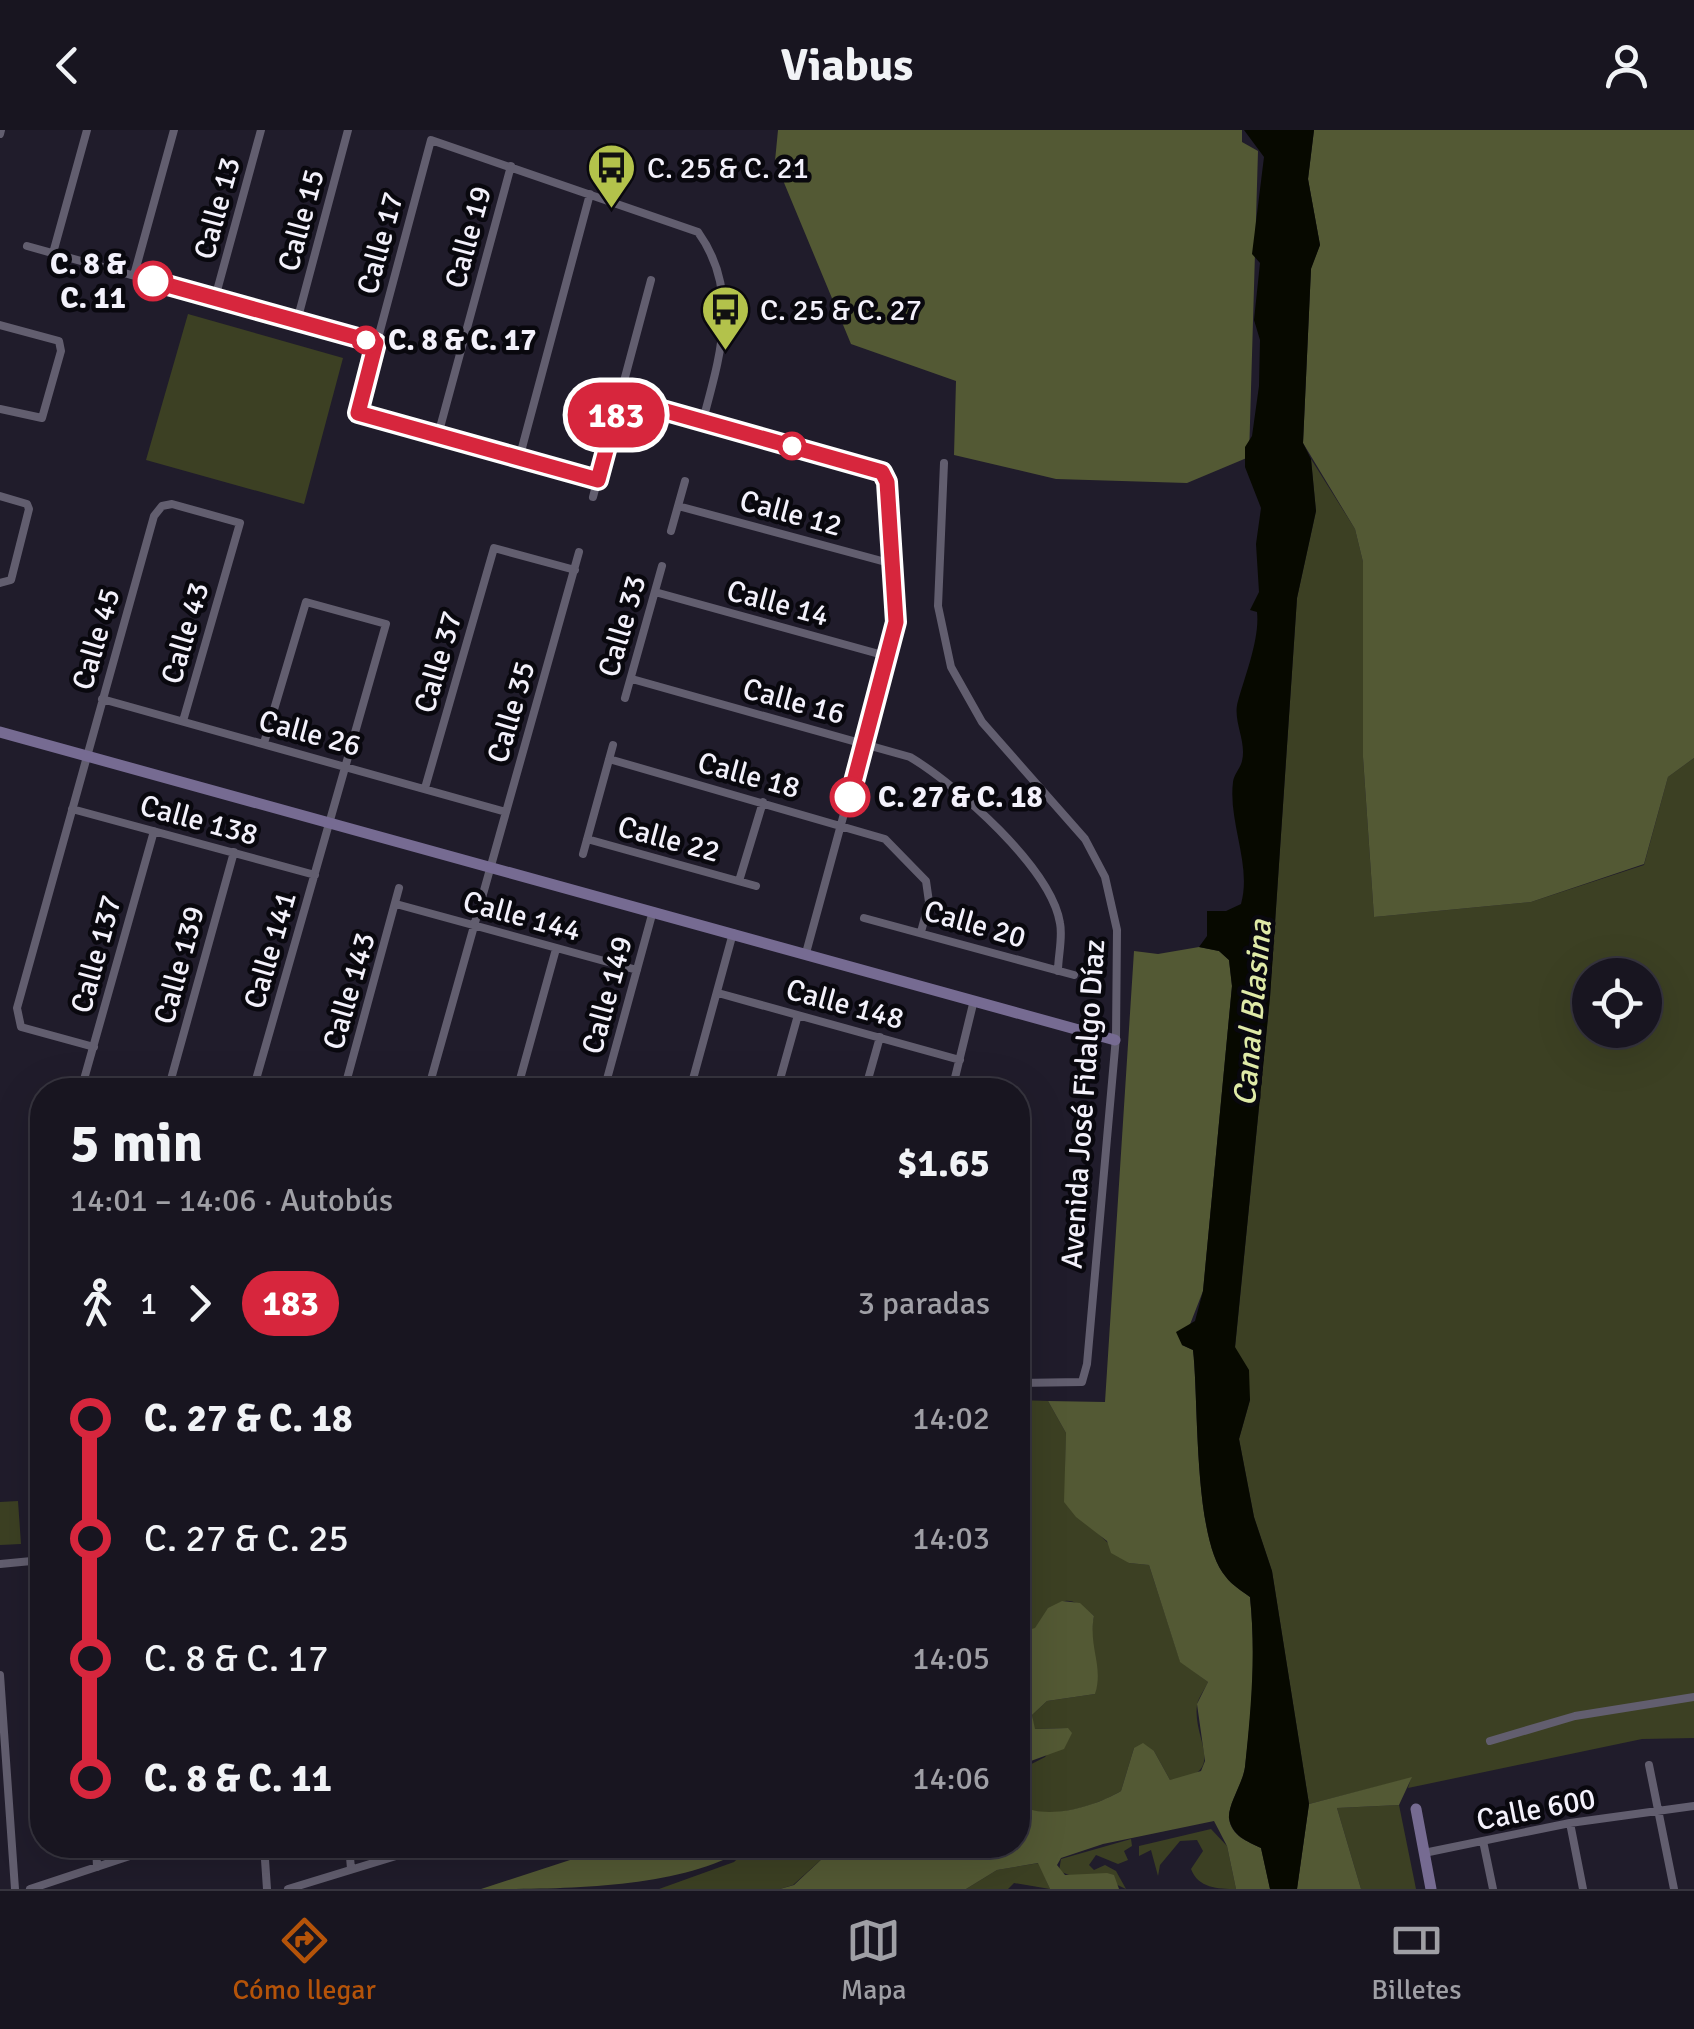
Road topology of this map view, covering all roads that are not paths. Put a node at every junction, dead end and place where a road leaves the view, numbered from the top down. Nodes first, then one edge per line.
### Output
1 (88, 130) edge
2 (174, 130) edge
3 (261, 130) edge
4 (348, 130) edge
5 (511, 166) junction
6 (590, 194) junction
7 (27, 246) dead end
8 (54, 254) junction
9 (134, 275) junction
10 (650, 280) dead end
11 (215, 298) junction
12 (297, 321) junction
13 (0, 325) edge
14 (376, 343) junction
15 (620, 398) junction
16 (0, 410) edge
17 (702, 420) junction
18 (438, 435) junction
19 (519, 458) junction
20 (944, 462) dead end
21 (598, 480) junction
22 (685, 481) dead end
23 (0, 496) edge
24 (593, 497) dead end
25 (678, 506) junction
26 (671, 532) dead end
27 (579, 552) dead end
28 (231, 557) joint
29 (893, 564) junction
30 (662, 566) dead end
31 (574, 570) junction
32 (3, 584) edge
33 (655, 592) junction
34 (890, 656) junction
35 (632, 679) junction
36 (625, 698) dead end
37 (102, 699) junction
38 (183, 721) junction
39 (0, 732) edge
40 (264, 743) junction
41 (866, 744) junction
42 (613, 745) dead end
43 (86, 755) junction
44 (609, 760) junction
45 (344, 766) junction
46 (425, 788) junction
47 (763, 802) junction
48 (72, 809) junction
49 (506, 812) junction
50 (329, 822) junction
51 (843, 824) junction
52 (154, 830) junction
53 (587, 839) junction
54 (234, 852) junction
55 (583, 854) dead end
56 (489, 866) junction
57 (314, 874) junction
58 (739, 881) junction
59 (756, 886) dead end
60 (399, 888) dead end
61 (396, 904) junction
62 (653, 911) junction
63 (864, 918) dead end
64 (473, 926) junction
65 (921, 932) junction
66 (733, 933) junction
67 (556, 949) junction
68 (806, 953) junction
69 (637, 970) junction
70 (1058, 970) junction
71 (1074, 975) dead end
72 (718, 993) junction
73 (974, 1000) junction
74 (798, 1015) junction
75 (880, 1037) junction
76 (1115, 1040) junction
77 (94, 1047) junction
78 (960, 1060) junction
79 (85, 1078) edge
80 (171, 1078) edge
81 (256, 1078) edge
82 (347, 1078) edge
83 (431, 1078) edge
84 (520, 1078) edge
85 (607, 1078) edge
86 (693, 1078) edge
87 (780, 1078) edge
88 (868, 1078) edge
89 (955, 1078) edge
90 (1030, 1383) edge
91 (30, 1561) edge
92 (0, 1564) edge
93 (0, 1675) edge
94 (1694, 1698) edge
95 (1490, 1741) dead end
96 (1648, 1765) dead end
97 (1694, 1806) edge
98 (1416, 1809) dead end
99 (1657, 1810) junction
100 (1570, 1823) junction
101 (1483, 1841) junction
102 (1424, 1853) junction
103 (97, 1858) edge
104 (124, 1858) edge
105 (265, 1858) edge
106 (350, 1858) edge
107 (388, 1858) edge
108 (97, 1867) junction
109 (351, 1869) junction
110 (14, 1889) edge
111 (30, 1889) edge
112 (267, 1889) edge
113 (288, 1889) edge
114 (1431, 1889) edge
115 (1493, 1889) edge
116 (1583, 1889) edge
117 (1674, 1889) edge

1 - 8 street
2 - 9 street
3 - 11 street, Calle 13
4 - 12 street, Calle 15
5 - 6 street
5 - 14 street, Calle 17
5 - 18 street, Calle 19
6 - 17 street
6 - 19 street
7 - 8 street
8 - 9 street
9 - 11 street
10 - 15 street
11 - 12 street
12 - 14 street
13 - 16 street
14 - 18 street, Calle 17
15 - 17 street
15 - 21 street
17 - 29 street
18 - 19 street
19 - 21 street
20 - 76 street, Avenida José Fidalgo Díaz
21 - 24 street
22 - 25 street
23 - 32 street
25 - 26 street
25 - 29 street, Calle 12
27 - 31 street, Calle 35
28 - 37 street, Calle 45
28 - 38 street, Calle 43
29 - 34 street
30 - 33 street, Calle 33
31 - 46 street, Calle 37
31 - 49 street, Calle 35
33 - 34 street, Calle 14
33 - 35 street, Calle 33
34 - 41 street
35 - 36 street, Calle 33
35 - 41 street, Calle 16
37 - 38 street, Calle 26
37 - 43 street, Calle 45
38 - 40 street, Calle 26
39 - 43 street
40 - 45 street, Calle 26
40 - 45 street, Calle 141
41 - 51 street
41 - 70 street, Calle 16
42 - 44 street
43 - 48 street, Calle 45
43 - 50 street
44 - 47 street, Calle 18
44 - 53 street
45 - 46 street, Calle 26
45 - 50 street, Calle 141
46 - 49 street, Calle 26
47 - 51 street, Calle 18
47 - 58 street, Calle 22
48 - 52 street, Calle 138
48 - 77 street, Calle 45
49 - 56 street, Calle 35
50 - 56 street
50 - 57 street, Calle 141
51 - 65 street, Calle 18
51 - 68 street
52 - 54 street, Calle 138
52 - 77 street, Calle 137
53 - 55 street
53 - 58 street, Calle 22
54 - 57 street, Calle 138
54 - 80 street, Calle 139
56 - 62 street
56 - 64 street, Calle 35
57 - 81 street, Calle 141
58 - 59 street, Calle 22
60 - 61 street, Calle 143
61 - 64 street, Calle 144
61 - 82 street, Calle 143
62 - 66 street
62 - 69 street, Calle 149
63 - 65 street, Calle 20
64 - 67 street, Calle 144
64 - 83 street, Calle 35
65 - 70 street, Calle 20
66 - 68 street
66 - 72 street
67 - 69 street, Calle 144
67 - 84 street
68 - 73 street
69 - 85 street, Calle 149
70 - 71 street, Calle 20
72 - 74 street, Calle 148
72 - 86 street
73 - 76 street
73 - 78 street
74 - 75 street, Calle 148
74 - 87 street
75 - 78 street, Calle 148
75 - 88 street
76 - 90 street, Avenida José Fidalgo Díaz
77 - 79 street, Calle 137
78 - 89 street
91 - 92 street
93 - 110 street
94 - 95 street
96 - 99 street
97 - 99 street, Calle 600
98 - 102 street
99 - 100 street, Calle 600
99 - 117 street
100 - 101 street, Calle 600
100 - 116 street
101 - 102 street, Calle 600
101 - 115 street
102 - 114 street
103 - 108 street
104 - 108 street
105 - 112 street
106 - 109 street
107 - 109 street
108 - 111 street
109 - 113 street

